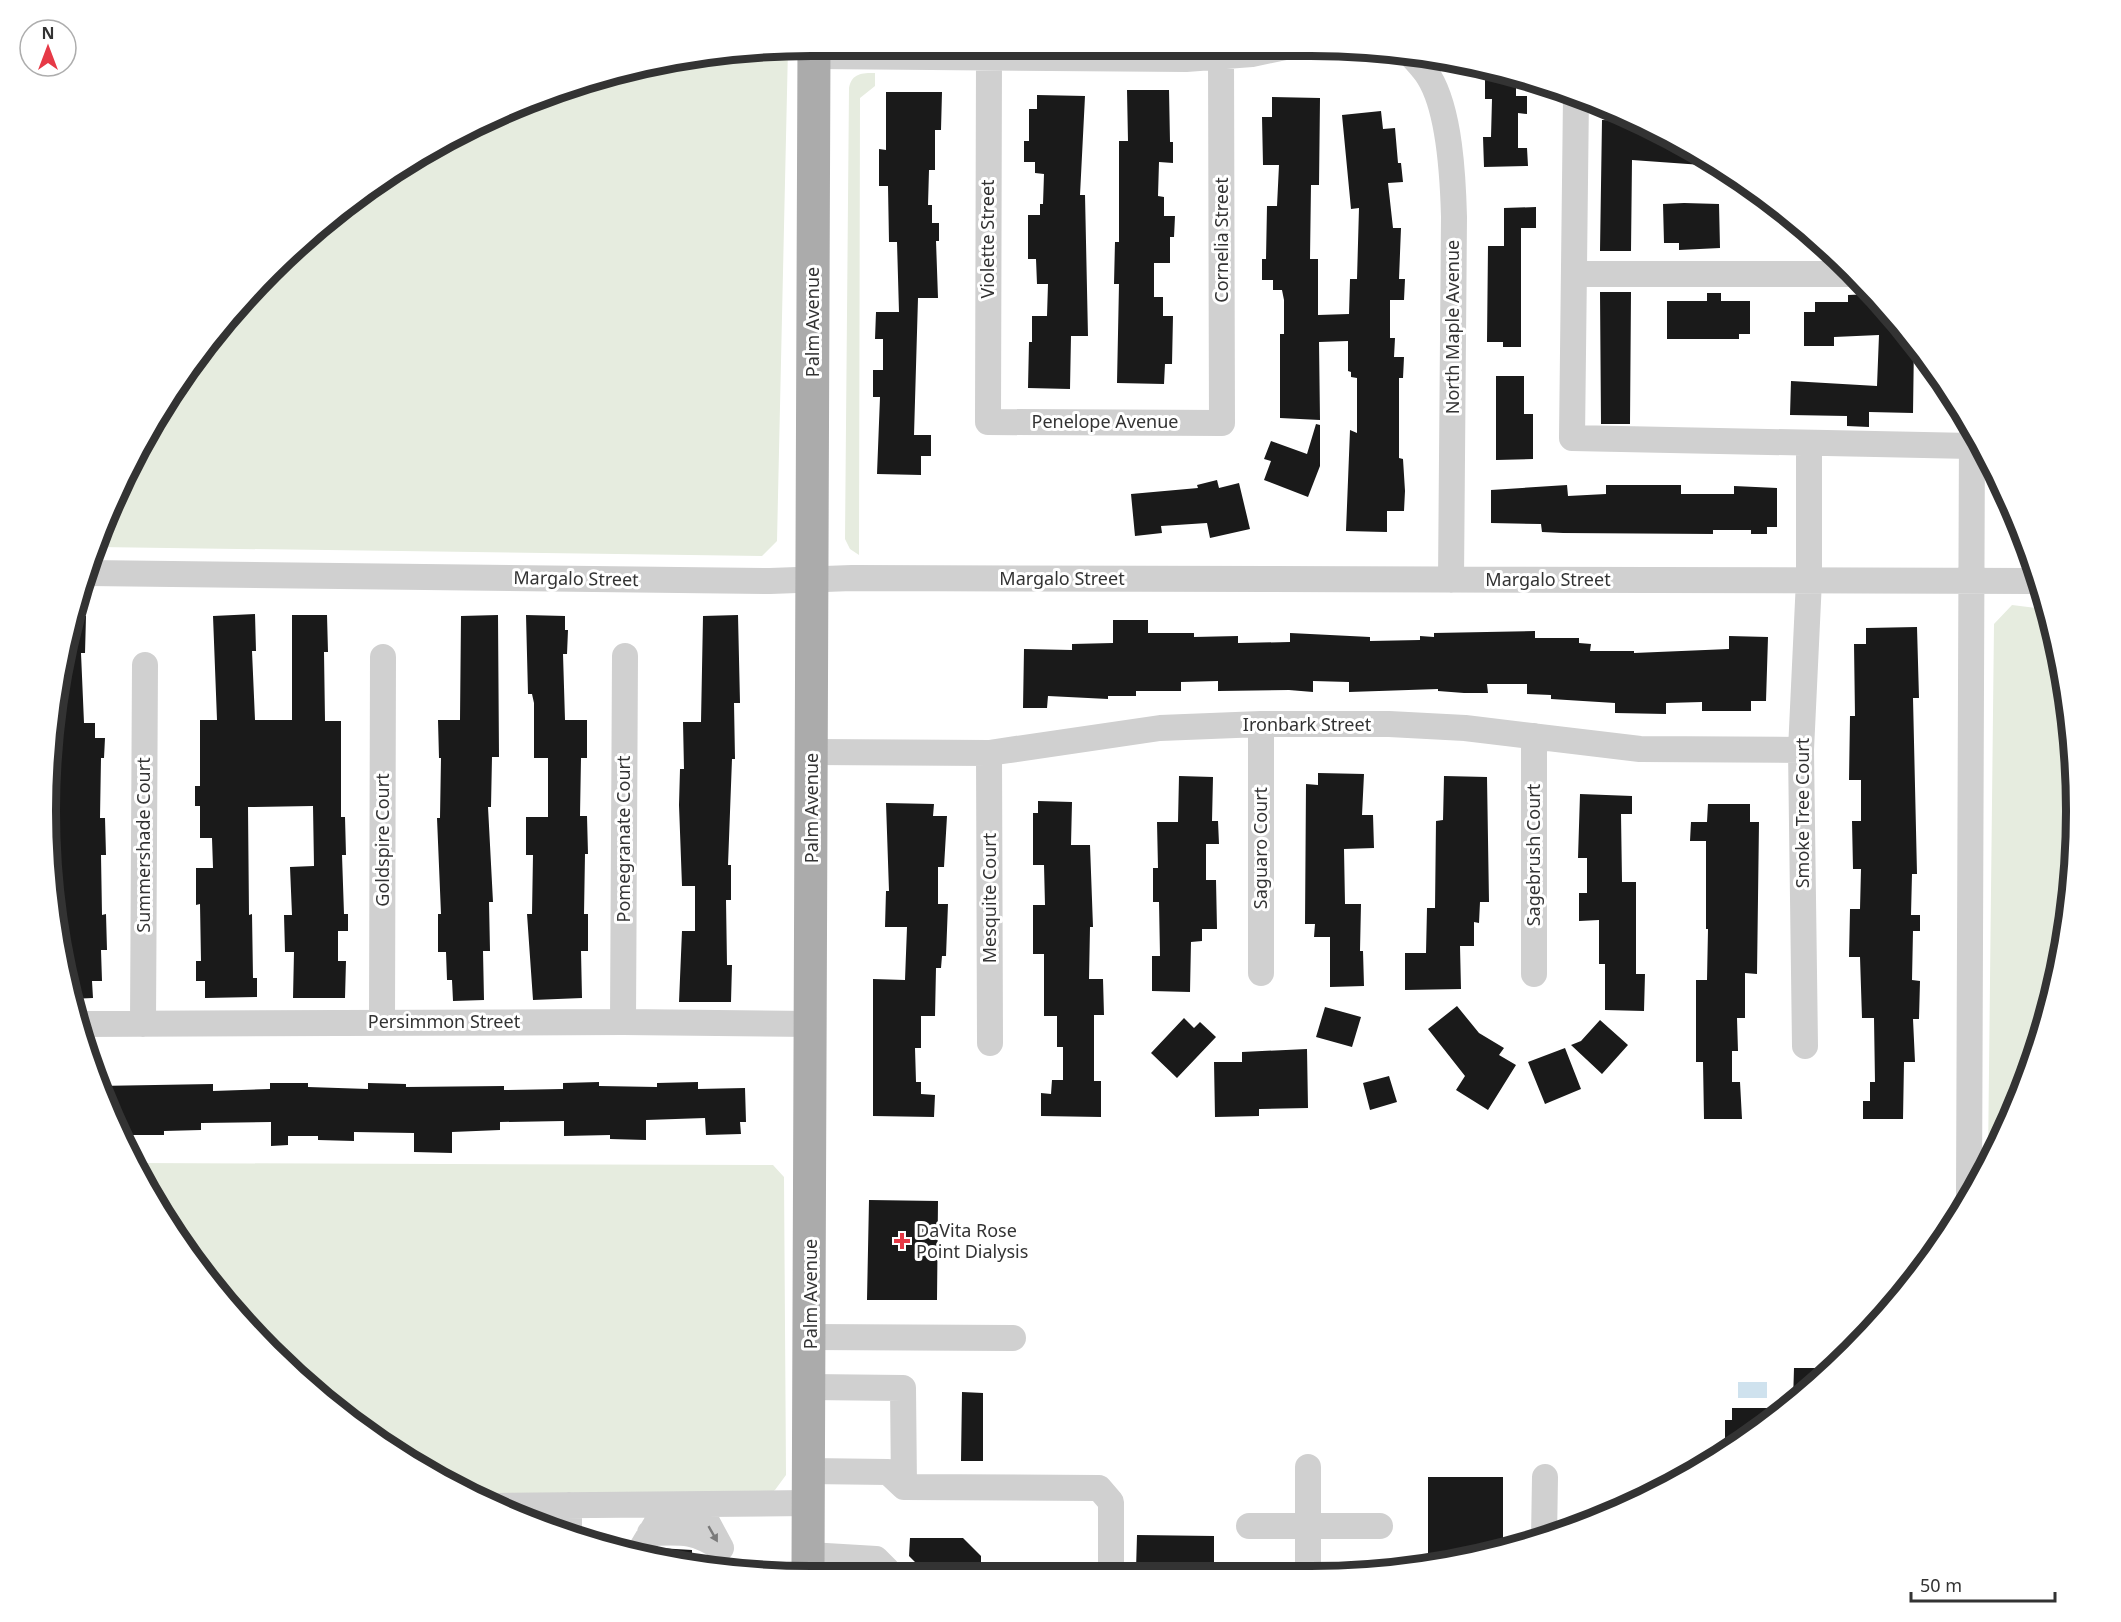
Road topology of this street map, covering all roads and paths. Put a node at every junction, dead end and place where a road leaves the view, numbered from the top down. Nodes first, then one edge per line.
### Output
1 (814, 56) edge
2 (964, 56) edge
3 (1232, 56) edge
4 (989, 57) junction
5 (1221, 58) junction
6 (1430, 68) edge
7 (1578, 105) edge
8 (1574, 274) junction
9 (1841, 274) edge
10 (988, 422) joint
11 (1222, 423) joint
12 (1967, 439) edge
13 (1809, 442) junction
14 (1972, 448) edge
15 (94, 573) edge
16 (813, 579) junction
17 (1451, 580) junction
18 (1809, 580) junction
19 (1971, 581) junction
20 (2029, 581) edge
21 (625, 656) dead end
22 (383, 657) dead end
23 (145, 665) dead end
24 (1261, 724) junction
25 (1534, 736) junction
26 (1802, 750) junction
27 (813, 752) junction
28 (990, 753) junction
29 (1260, 972) dead end
30 (1534, 974) dead end
31 (623, 1022) junction
32 (382, 1023) junction
33 (86, 1024) edge
34 (143, 1024) junction
35 (812, 1024) junction
36 (990, 1043) dead end
37 (1805, 1046) dead end
38 (1969, 1180) edge
39 (810, 1337) junction
40 (1013, 1338) dead end
41 (810, 1387) junction
42 (1308, 1467) dead end
43 (809, 1471) junction
44 (1545, 1477) dead end
45 (904, 1487) junction
46 (808, 1503) junction
47 (569, 1505) junction
48 (515, 1506) edge
49 (569, 1526) edge
50 (1249, 1526) dead end
51 (1308, 1526) junction
52 (1380, 1526) dead end
53 (1544, 1529) edge
54 (808, 1563) edge
55 (883, 1566) edge
56 (1111, 1566) edge
57 (1308, 1566) edge

1 - 16 main road, Palm Avenue
2 - 4 street
3 - 5 street
4 - 5 street
4 - 10 street, Violette Street
5 - 11 street, Cornelia Street
6 - 17 street, North Maple Avenue
7 - 8 street
8 - 9 street
8 - 13 street
10 - 11 street, Penelope Avenue
12 - 13 street
13 - 18 street, Smoke Tree Court
14 - 19 street
15 - 16 street, Margalo Street
16 - 17 street, Margalo Street
16 - 27 main road, Palm Avenue
17 - 18 street, Margalo Street
18 - 19 street, Margalo Street
18 - 26 street, Smoke Tree Court
19 - 20 street, Margalo Street
19 - 38 street
21 - 31 street, Pomegranate Court
22 - 32 street, Goldspire Court
23 - 34 street, Summershade Court
24 - 25 street, Ironbark Street
24 - 28 street, Ironbark Street
24 - 29 street, Saguaro Court
25 - 26 street, Ironbark Street
25 - 30 street, Sagebrush Court
26 - 37 street, Smoke Tree Court
27 - 28 street, Ironbark Street
27 - 35 main road, Palm Avenue
28 - 36 street, Mesquite Court
31 - 32 street, Persimmon Street
31 - 35 street, Persimmon Street
32 - 34 street, Persimmon Street
33 - 34 street, Persimmon Street
35 - 39 main road, Palm Avenue
39 - 40 street
39 - 41 main road, Palm Avenue
41 - 43 main road, Palm Avenue
41 - 45 street
42 - 51 street
43 - 45 street
43 - 46 main road, Palm Avenue
44 - 53 street
45 - 56 street
46 - 47 street
46 - 54 main road, Palm Avenue
47 - 48 street
47 - 49 street
50 - 51 street
51 - 52 street
51 - 57 street
54 - 55 street

